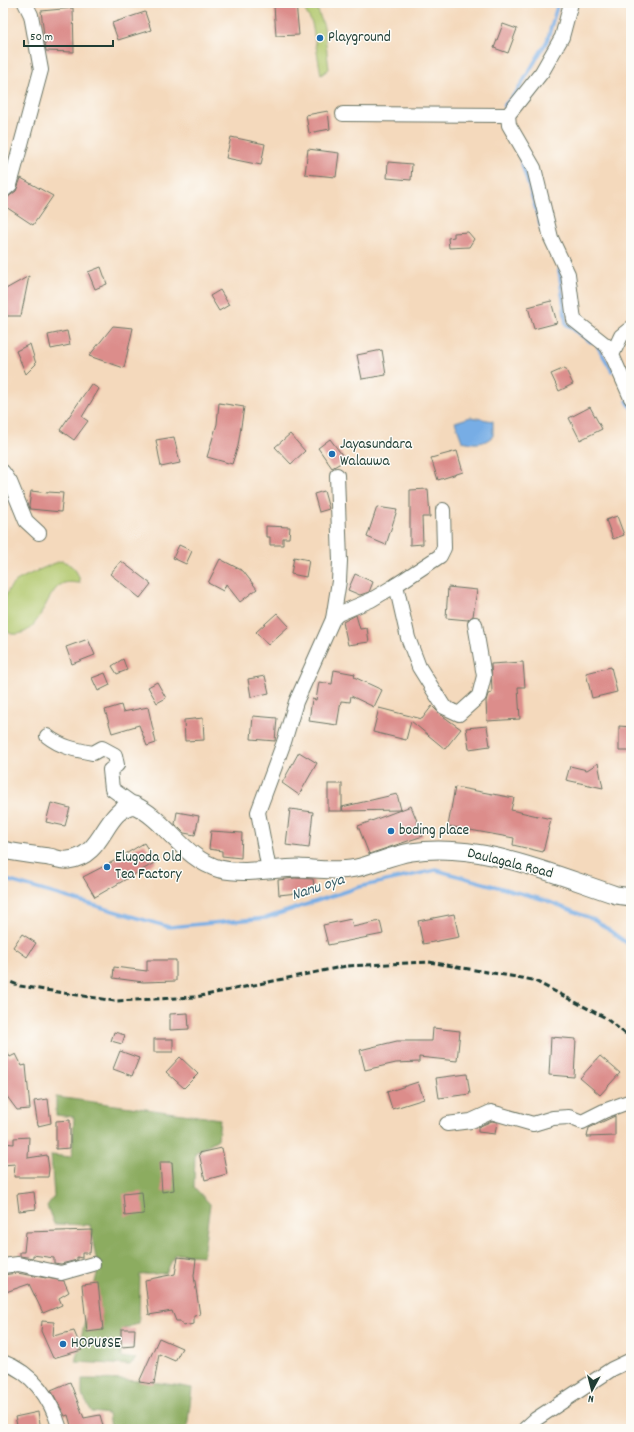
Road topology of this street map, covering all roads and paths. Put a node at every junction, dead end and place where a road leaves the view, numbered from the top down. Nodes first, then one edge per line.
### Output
1 (25, 3) edge
2 (571, 3) edge
3 (343, 114) dead end
4 (508, 115) junction
5 (3, 191) edge
6 (631, 328) edge
7 (612, 355) junction
8 (631, 398) edge
9 (3, 472) edge
10 (337, 475) dead end
11 (443, 510) dead end
12 (39, 533) dead end
13 (396, 585) junction
14 (333, 619) junction
15 (475, 624) dead end
16 (47, 736) dead end
17 (134, 805) junction
18 (3, 850) edge
19 (268, 870) junction
20 (631, 897) edge
21 (631, 1101) edge
22 (447, 1124) dead end
23 (93, 1264) dead end
24 (3, 1266) edge
25 (631, 1360) edge
26 (3, 1362) edge
27 (60, 1429) edge
28 (525, 1429) edge

1 - 5 street
2 - 4 street
3 - 4 street
4 - 7 street
6 - 7 street
7 - 8 street
9 - 12 street
10 - 14 street
11 - 13 street
13 - 14 street
13 - 15 street
14 - 19 street
16 - 17 street
17 - 18 main road
17 - 19 main road, Daulagala Road
19 - 20 main road, Daulagala Road
21 - 22 street
23 - 24 street
25 - 28 street
26 - 27 street

